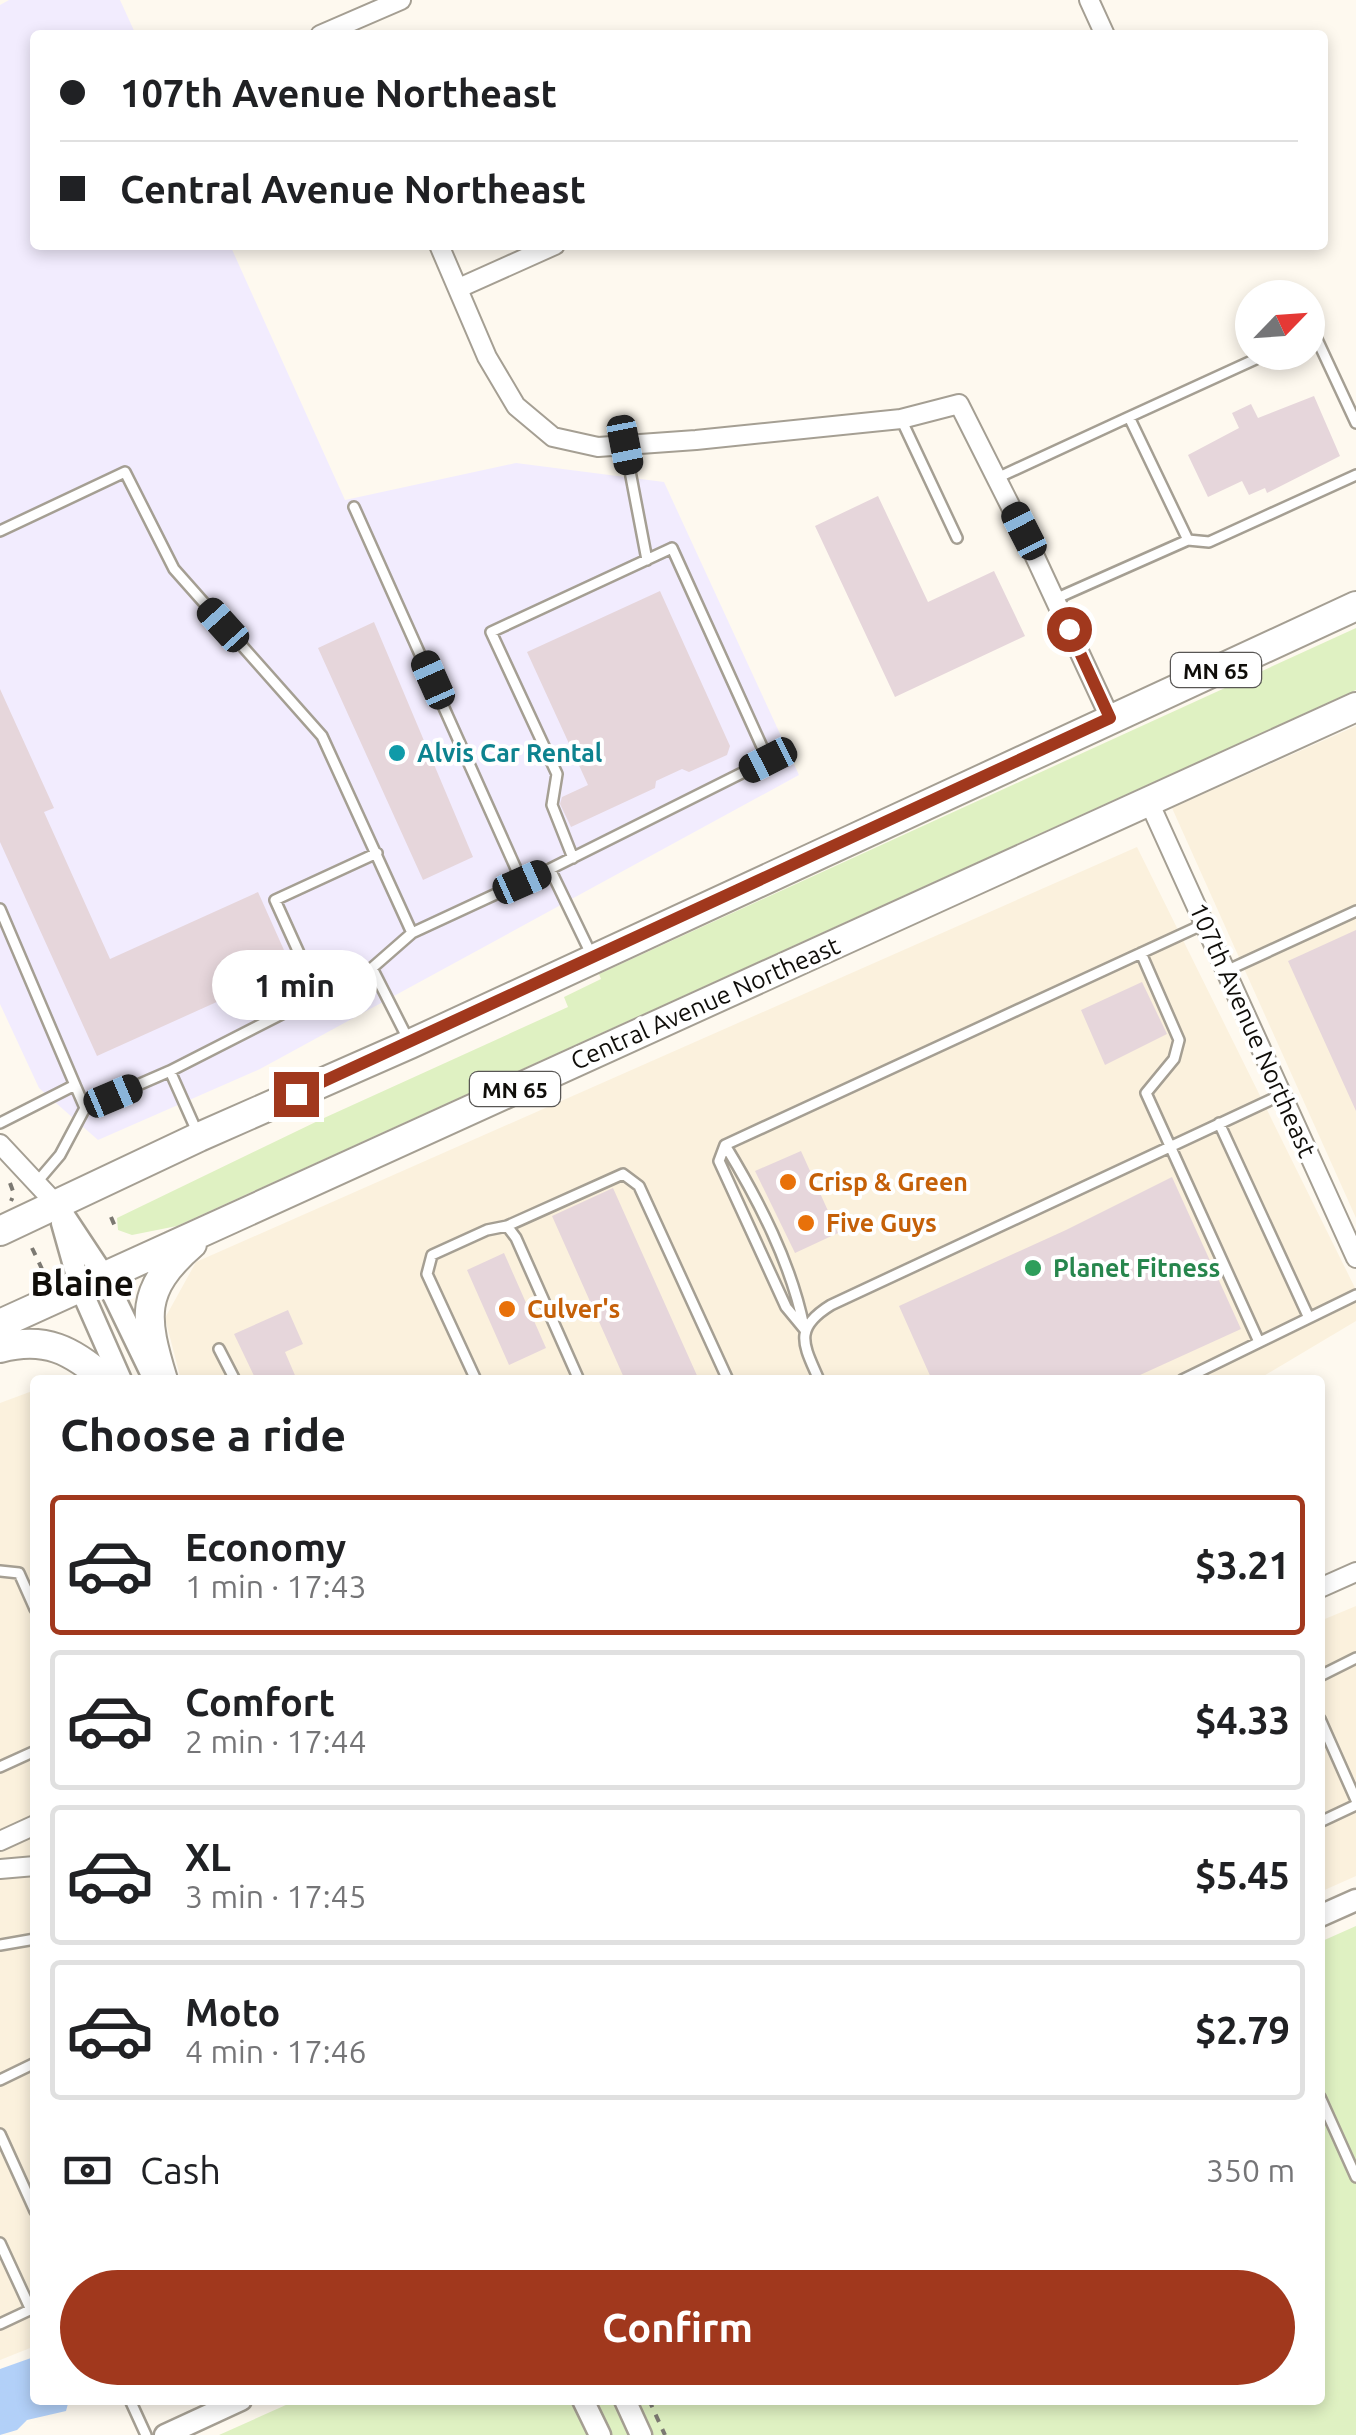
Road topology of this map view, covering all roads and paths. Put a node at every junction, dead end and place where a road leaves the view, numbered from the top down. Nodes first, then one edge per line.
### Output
1 (401, 0) edge
2 (1088, 0) edge
3 (336, 30) edge
4 (1103, 30) edge
5 (440, 250) edge
6 (544, 250) edge
7 (458, 288) junction
8 (1325, 357) edge
9 (1235, 368) edge
10 (1129, 417) junction
11 (901, 419) junction
12 (1356, 423) edge
13 (625, 445) junction
14 (1356, 475) edge
15 (997, 478) junction
16 (354, 507) dead end
17 (0, 531) edge
18 (958, 538) dead end
19 (1188, 540) junction
20 (647, 560) junction
21 (1055, 599) junction
22 (1356, 606) edge
23 (1356, 707) edge
24 (1110, 718) junction
25 (1149, 802) junction
26 (377, 853) junction
27 (573, 858) junction
28 (550, 869) junction
29 (522, 882) junction
30 (0, 909) edge
31 (1356, 911) edge
32 (1206, 923) junction
33 (412, 933) junction
34 (1141, 953) junction
35 (593, 958) junction
36 (372, 968) junction
37 (1228, 970) junction
38 (318, 996) junction
39 (410, 1044) junction
40 (170, 1072) junction
41 (75, 1085) junction
42 (1282, 1094) junction
43 (85, 1108) junction
44 (1219, 1123) junction
45 (0, 1124) edge
46 (199, 1137) junction
47 (0, 1144) edge
48 (725, 1145) junction
49 (1170, 1146) junction
50 (9, 1180) dead end
51 (37, 1182) junction
52 (10, 1202) dead end
53 (57, 1205) junction
54 (111, 1217) dead end
55 (212, 1226) junction
56 (508, 1226) junction
57 (0, 1231) edge
58 (117, 1232) dead end
59 (32, 1248) dead end
60 (1356, 1258) edge
61 (42, 1269) dead end
62 (92, 1281) junction
63 (1356, 1295) edge
64 (1309, 1318) junction
65 (0, 1324) edge
66 (804, 1330) junction
67 (1259, 1342) junction
68 (0, 1348) edge
69 (220, 1349) dead end
70 (100, 1375) edge
71 (120, 1375) edge
72 (152, 1375) edge
73 (162, 1375) edge
74 (233, 1375) edge
75 (474, 1375) edge
76 (577, 1375) edge
77 (726, 1375) edge
78 (818, 1375) edge
79 (1192, 1375) edge
80 (0, 1571) edge
81 (1356, 1572) edge
82 (1325, 1586) edge
83 (30, 1598) edge
84 (1356, 1658) edge
85 (1325, 1674) edge
86 (1325, 1731) edge
87 (30, 1753) edge
88 (0, 1767) edge
89 (1356, 1802) edge
90 (1325, 1819) edge
91 (30, 1827) edge
92 (0, 1841) edge
93 (30, 1867) edge
94 (0, 1870) edge
95 (1356, 1900) edge
96 (1325, 1914) edge
97 (30, 1940) edge
98 (0, 1945) edge
99 (30, 2065) edge
100 (0, 2080) edge
101 (1325, 2108) edge
102 (0, 2134) edge
103 (1356, 2176) edge
104 (30, 2200) edge
105 (0, 2243) edge
106 (30, 2302) edge
107 (30, 2309) edge
108 (0, 2324) edge
109 (132, 2405) edge
110 (231, 2405) edge
111 (586, 2405) edge
112 (628, 2405) edge
113 (651, 2405) edge
114 (146, 2435) edge
115 (165, 2435) edge
116 (600, 2435) edge
117 (641, 2435) edge
118 (665, 2435) edge

1 - 3 street
2 - 4 street
5 - 7 street
6 - 7 street
7 - 13 street
8 - 12 lane
9 - 10 lane
10 - 15 lane
10 - 19 lane
11 - 13 street
11 - 15 street
11 - 18 lane
13 - 20 lane
14 - 19 lane
15 - 21 street
16 - 29 lane
17 - 26 lane
19 - 21 lane
20 - 27 lane
20 - 27 lane
21 - 24 street
22 - 24 highway, MN 65
23 - 25 highway, Central Avenue Northeast / MN 65
24 - 35 highway, MN 65
25 - 32 street, 107th Avenue Northeast
25 - 55 highway, Central Avenue Northeast / MN 65
26 - 33 lane
26 - 38 lane
27 - 28 lane
28 - 29 lane
28 - 35 lane
29 - 33 lane
30 - 41 lane
31 - 37 lane
32 - 34 lane
32 - 37 street, 107th Avenue Northeast
33 - 36 lane
34 - 48 lane
34 - 49 lane
35 - 39 highway, MN 65
36 - 38 lane
36 - 39 lane
37 - 42 street, 107th Avenue Northeast
38 - 40 lane
39 - 46 highway, MN 65
40 - 43 lane
40 - 46 lane
41 - 43 lane
41 - 45 lane
42 - 44 lane
42 - 60 street, 107th Avenue Northeast
43 - 51 lane
44 - 49 lane
44 - 64 lane
46 - 53 highway, MN 65
47 - 51 street
48 - 66 lane
48 - 66 lane
49 - 66 lane
49 - 67 lane
50 - 52 path
51 - 53 street
53 - 57 highway, MN 65
53 - 62 street
54 - 58 path
55 - 62 highway, Central Avenue Northeast / MN 65
55 - 73 highway
56 - 75 lane
56 - 76 lane
56 - 77 lane
59 - 61 path
62 - 65 highway, Central Avenue Northeast / MN 65
62 - 71 street
62 - 72 street
63 - 64 lane
64 - 67 lane
66 - 78 lane
67 - 79 lane
68 - 70 highway
69 - 74 lane
80 - 83 lane
81 - 82 street
84 - 85 lane
86 - 89 lane
87 - 88 lane
89 - 90 lane
91 - 92 street
93 - 94 street
95 - 96 street
97 - 98 lane
99 - 100 lane
101 - 103 lane
102 - 104 lane
105 - 106 lane
107 - 108 lane
109 - 114 lane
110 - 115 street
111 - 116 street
112 - 117 street
113 - 118 path

